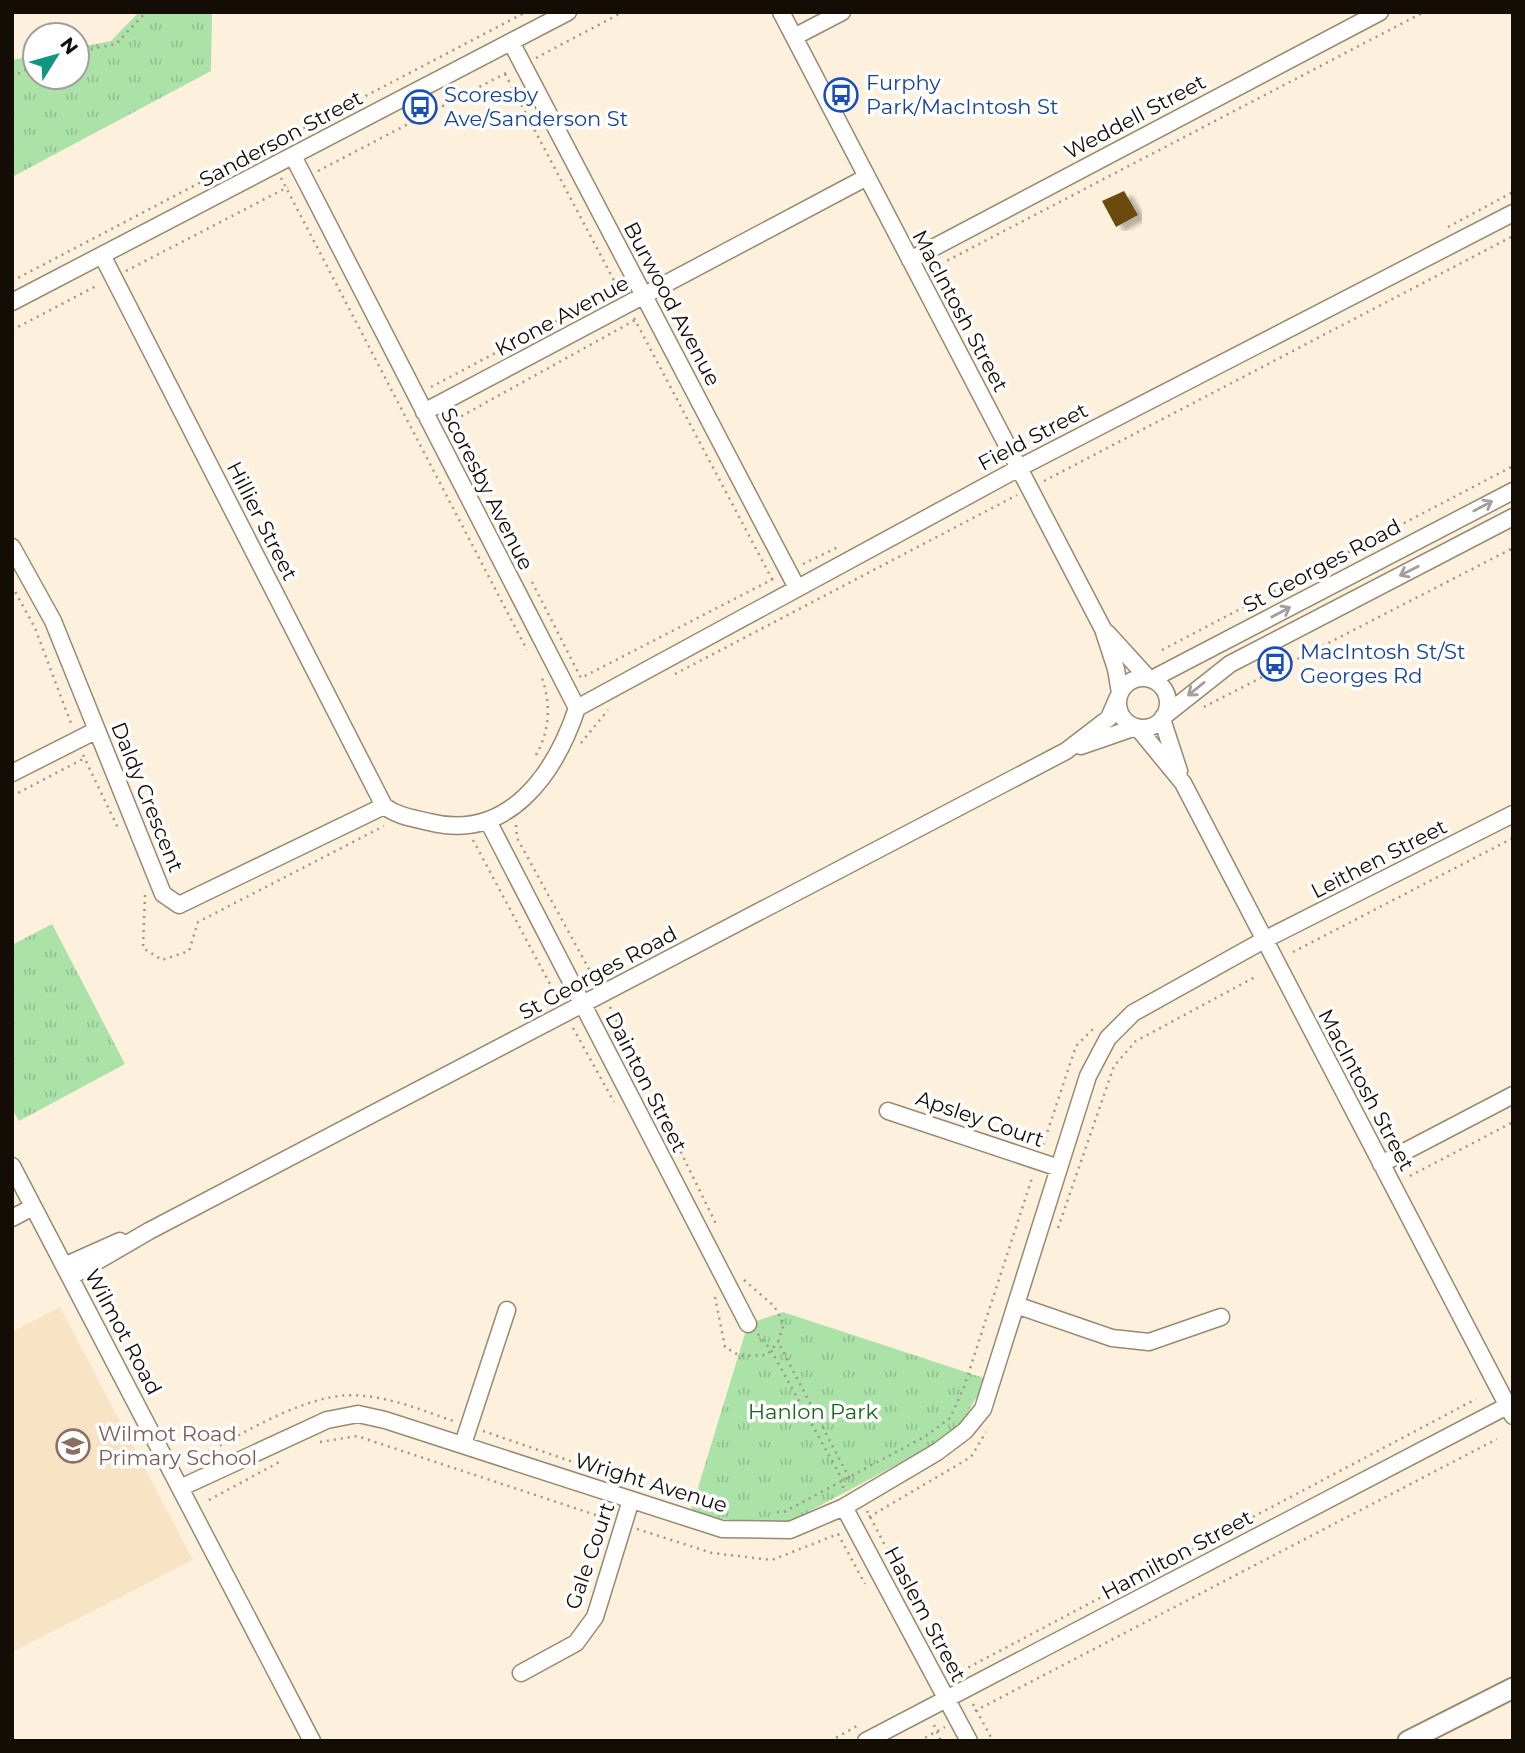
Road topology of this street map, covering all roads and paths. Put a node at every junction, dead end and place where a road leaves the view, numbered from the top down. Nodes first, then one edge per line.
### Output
1 (146, 12) edge
2 (526, 12) edge
3 (568, 12) edge
4 (781, 12) edge
5 (842, 12) edge
6 (1380, 12) edge
7 (1424, 12) edge
8 (794, 37) junction
9 (511, 41) junction
10 (91, 49) edge
11 (505, 74) dead end
12 (298, 132) junction
13 (265, 148) junction
14 (300, 153) junction
15 (274, 166) junction
16 (867, 177) junction
17 (1513, 212) edge
18 (1513, 236) edge
19 (102, 255) junction
20 (910, 260) junction
21 (935, 267) dead end
22 (12, 281) edge
23 (644, 296) junction
24 (12, 302) edge
25 (627, 305) junction
26 (652, 311) junction
27 (635, 320) junction
28 (431, 387) dead end
29 (440, 404) junction
30 (424, 412) junction
31 (449, 423) junction
32 (434, 431) junction
33 (418, 440) junction
34 (1513, 466) edge
35 (1019, 468) junction
36 (1030, 489) junction
37 (1513, 491) edge
38 (1513, 517) edge
39 (12, 547) edge
40 (838, 547) dead end
41 (1513, 548) edge
42 (792, 579) junction
43 (531, 580) dead end
44 (772, 580) junction
45 (1332, 585) junction
46 (12, 586) edge
47 (780, 595) junction
48 (1342, 605) junction
49 (790, 614) junction
50 (1103, 629) junction
51 (1162, 650) dead end
52 (530, 654) dead end
53 (542, 678) dead end
54 (669, 678) dead end
55 (1150, 679) junction
56 (1119, 695) junction
57 (576, 708) junction
58 (609, 709) dead end
59 (1198, 710) dead end
60 (1163, 718) junction
61 (1136, 727) junction
62 (97, 730) junction
63 (78, 740) junction
64 (1066, 751) junction
65 (575, 752) dead end
66 (85, 758) junction
67 (531, 763) dead end
68 (12, 774) edge
69 (1183, 783) junction
70 (12, 796) edge
71 (384, 806) junction
72 (1513, 814) edge
73 (392, 822) dead end
74 (490, 825) junction
75 (118, 828) dead end
76 (1513, 838) edge
77 (146, 887) dead end
78 (1264, 940) junction
79 (1293, 952) dead end
80 (603, 994) junction
81 (583, 1004) junction
82 (565, 1013) junction
83 (1102, 1019) dead end
84 (1513, 1095) edge
85 (616, 1106) dead end
86 (888, 1111) dead end
87 (1513, 1122) edge
88 (1038, 1161) junction
89 (1381, 1164) junction
90 (12, 1166) edge
91 (1059, 1168) junction
92 (1410, 1176) dead end
93 (31, 1202) junction
94 (12, 1206) edge
95 (12, 1218) edge
96 (718, 1229) dead end
97 (67, 1272) junction
98 (743, 1279) dead end
99 (714, 1287) dead end
100 (1016, 1305) junction
101 (507, 1310) dead end
102 (1220, 1317) dead end
103 (748, 1324) joint
104 (778, 1342) junction
105 (771, 1350) junction
106 (1476, 1399) dead end
107 (1509, 1402) edge
108 (469, 1426) junction
109 (1497, 1439) dead end
110 (463, 1444) junction
111 (189, 1462) dead end
112 (582, 1465) dead end
113 (849, 1477) junction
114 (843, 1481) junction
115 (180, 1488) junction
116 (859, 1497) junction
117 (631, 1500) junction
118 (844, 1507) junction
119 (774, 1513) dead end
120 (901, 1576) dead end
121 (944, 1660) dead end
122 (521, 1673) dead end
123 (956, 1674) junction
124 (938, 1683) junction
125 (1513, 1688) edge
126 (965, 1689) junction
127 (947, 1699) junction
128 (976, 1711) junction
129 (958, 1720) junction
130 (865, 1723) dead end
131 (312, 1741) edge
132 (830, 1741) edge
133 (866, 1741) edge
134 (919, 1741) edge
135 (969, 1741) edge
136 (993, 1741) edge
137 (1408, 1741) edge

1 - 10 path
2 - 12 path
3 - 9 street, Sanderson Street
4 - 8 street, MacIntosh Street
5 - 8 street
6 - 20 street, Weddell Street
7 - 21 path
8 - 16 street, MacIntosh Street
9 - 14 street, Sanderson Street
9 - 23 street, Burwood Avenue
11 - 25 path
12 - 13 path
12 - 14 path
13 - 15 path
13 - 22 path
14 - 15 street, Sanderson Street
14 - 30 street, Scoresby Avenue
15 - 19 street, Sanderson Street
15 - 33 path
16 - 20 street, MacIntosh Street
16 - 23 street, Krone Avenue
17 - 35 street, Field Street
18 - 36 path
19 - 24 street, Sanderson Street
19 - 71 street, Hillier Street
20 - 35 street, MacIntosh Street
23 - 25 street, Krone Avenue
23 - 26 street, Burwood Avenue
25 - 27 path
25 - 29 street, Krone Avenue
26 - 27 path
26 - 42 street, Burwood Avenue
27 - 31 path
27 - 44 path
28 - 29 path
29 - 30 street, Krone Avenue
29 - 31 path
30 - 32 street, Scoresby Avenue
31 - 32 path
32 - 33 path
32 - 57 street, Scoresby Avenue
33 - 52 path
34 - 51 path
35 - 36 street, MacIntosh Street
35 - 42 street, Field Street
36 - 49 path
36 - 50 street, MacIntosh Street
45 -> 37 street, St Georges Road
38 -> 48 street, St Georges Road
39 - 62 street, Daldy Crescent
40 - 42 path
41 - 59 path
42 - 44 path
42 - 47 street, Field Street
43 - 44 path
44 - 47 path
45 - 48 street
55 -> 45 street, St Georges Road
46 - 63 path
47 - 49 path
47 - 57 street, Field Street
48 -> 60 street, St Georges Road
49 - 54 path
50 - 55 street, MacIntosh Street
50 - 56 street, MacIntosh Street
53 - 67 path
55 - 56 street
55 - 60 street
56 - 61 street
56 - 64 street, St Georges Road
57 - 74 street
58 - 65 path
60 - 61 street
60 - 69 street, MacIntosh Street
61 - 64 street, St Georges Road
61 - 69 street, MacIntosh Street
62 - 63 street
62 - 71 street, Daldy Crescent
63 - 66 path
63 - 68 street
64 - 80 street, St Georges Road
66 - 70 path
66 - 75 path
69 - 78 street, MacIntosh Street
71 - 74 street
72 - 78 street, Leithen Street
73 - 77 path
74 - 80 path
74 - 81 street, Dainton Street
74 - 82 path
76 - 79 path
78 - 89 street, MacIntosh Street
78 - 91 street, Wright Avenue
80 - 81 street, St Georges Road
80 - 96 path
81 - 82 street, St Georges Road
81 - 103 street, Dainton Street
82 - 85 path
82 - 97 street, St Georges Road
83 - 88 path
84 - 89 street
86 - 88 street, Apsley Court
87 - 92 path
88 - 91 street, Apsley Court
88 - 113 path
89 - 107 street, MacIntosh Street
90 - 93 street, Wilmot Road
91 - 100 street, Wright Avenue
93 - 94 street
93 - 95 street
93 - 97 street, Wilmot Road
97 - 115 street, Wilmot Road
98 - 104 path
99 - 105 path
100 - 102 street
100 - 116 street, Wright Avenue
101 - 108 street
103 - 105 path
104 - 105 path
104 - 113 path
105 - 114 path
106 - 123 path
107 - 126 street, Hamilton Street
108 - 110 street
108 - 111 path
108 - 112 path
109 - 128 path
110 - 115 street, Wright Avenue
110 - 117 street, Wright Avenue
113 - 114 path
113 - 116 path
114 - 118 path
114 - 119 path
115 - 131 street, Wilmot Road
116 - 118 street, Wright Avenue
116 - 120 path
117 - 118 street, Wright Avenue
117 - 122 street, Gale Court
118 - 124 street, Haslem Street
121 - 123 path
123 - 124 path
123 - 126 path
124 - 127 street, Haslem Street
125 - 137 main road
126 - 127 street, Hamilton Street
126 - 128 path
127 - 129 street, Haslem Street
127 - 133 street, Hamilton Street
128 - 129 path
128 - 136 path
129 - 134 path
129 - 135 street, Haslem Street
130 - 132 path

